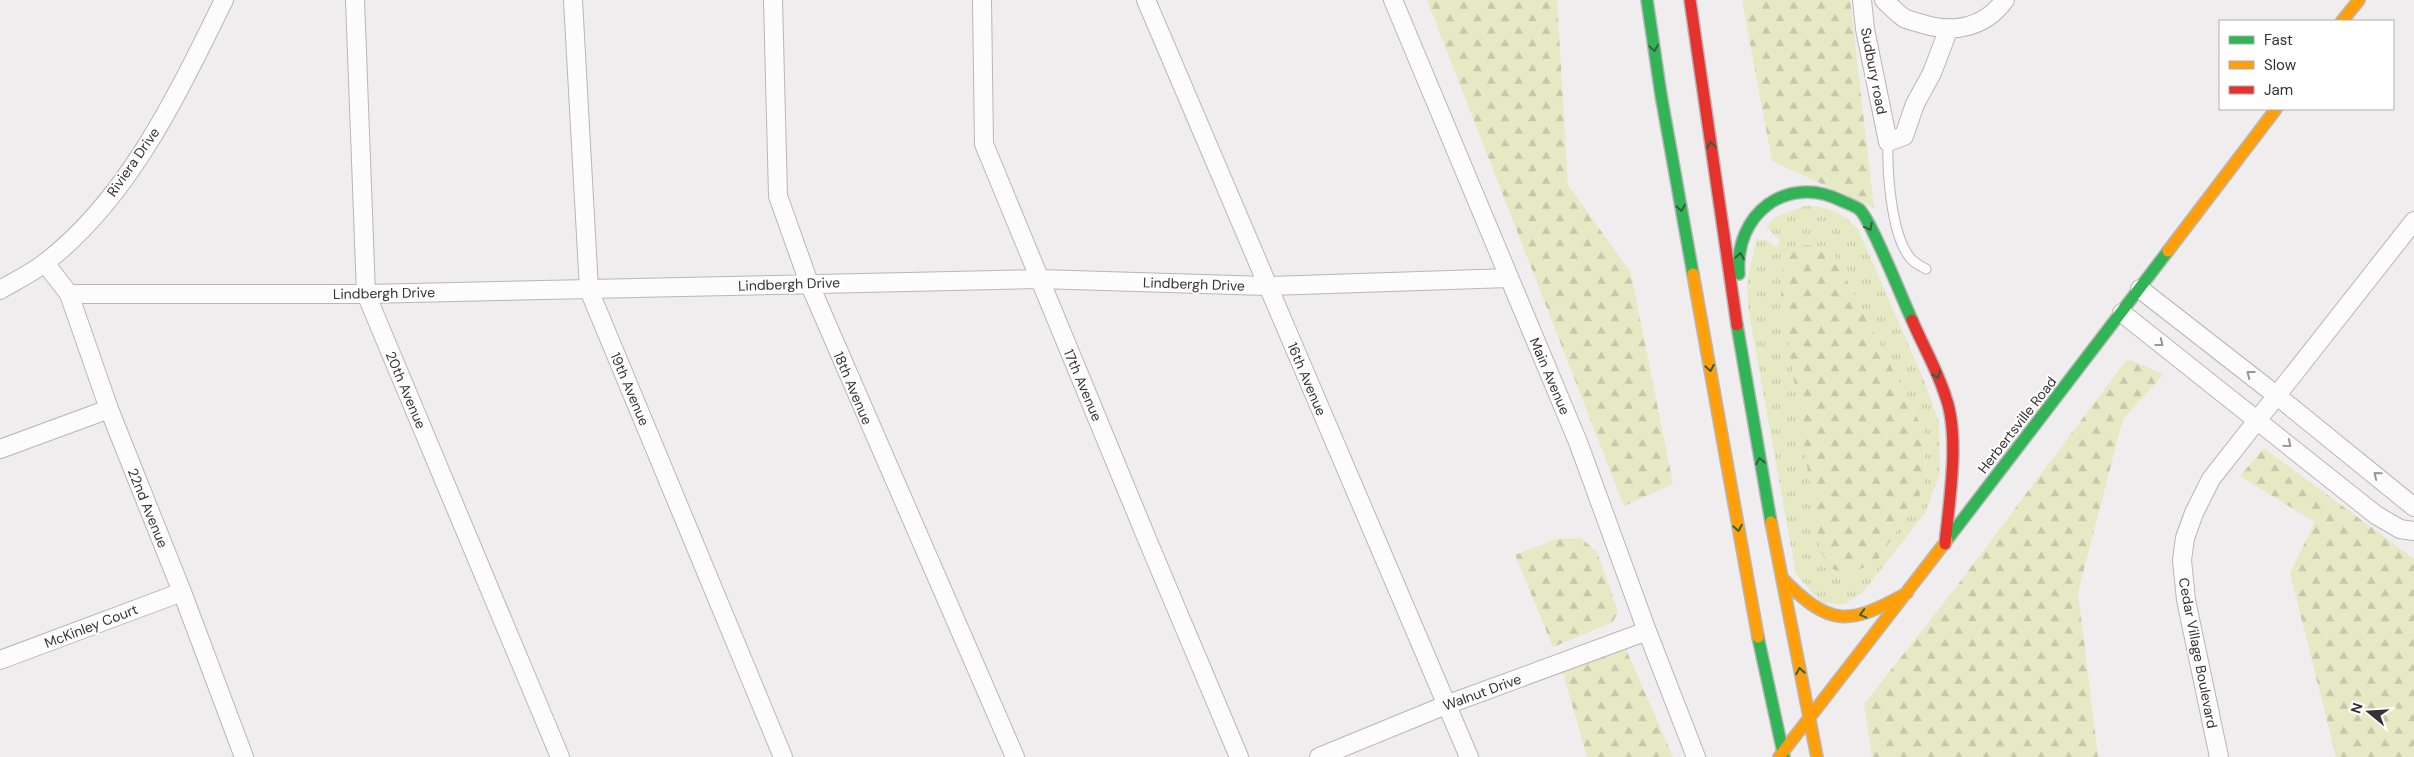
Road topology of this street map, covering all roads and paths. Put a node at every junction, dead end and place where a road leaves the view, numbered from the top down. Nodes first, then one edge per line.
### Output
1 (224, 0) edge
2 (356, 0) edge
3 (573, 0) edge
4 (773, 0) edge
5 (982, 0) edge
6 (1146, 0) edge
7 (1394, 0) edge
8 (1647, 0) edge
9 (1690, 0) edge
10 (1862, 0) edge
11 (1884, 0) edge
12 (2005, 0) edge
13 (2359, 0) edge
14 (2343, 20) edge
15 (1948, 28) junction
16 (2275, 110) edge
17 (1896, 139) junction
18 (2414, 220) edge
19 (45, 263) junction
20 (1926, 269) dead end
21 (1509, 278) junction
22 (1039, 279) junction
23 (809, 283) junction
24 (1267, 286) junction
25 (2140, 289) junction
26 (0, 290) edge
27 (589, 290) junction
28 (69, 294) junction
29 (366, 294) junction
30 (2122, 313) junction
31 (1744, 375) junction
32 (2276, 394) junction
33 (109, 409) junction
34 (2257, 420) junction
35 (0, 449) edge
36 (2414, 507) edge
37 (2414, 531) edge
38 (1945, 544) junction
39 (1782, 578) junction
40 (182, 592) junction
41 (1907, 593) junction
42 (1647, 631) junction
43 (0, 660) edge
44 (1446, 705) junction
45 (1808, 719) junction
46 (1782, 756) edge
47 (244, 757) edge
48 (560, 757) edge
49 (783, 757) edge
50 (1015, 757) edge
51 (1239, 757) edge
52 (1319, 757) edge
53 (1469, 757) edge
54 (1696, 757) edge
55 (1817, 757) edge
56 (2219, 757) edge

1 - 19 street, Riviera Drive
2 - 29 street, 20th Avenue
3 - 27 street, 19th Avenue
4 - 23 street, 18th Avenue
5 - 22 street, 17th Avenue
6 - 24 street, 16th Avenue
7 - 21 street, Main Avenue
8 -> 46 main road
31 -> 9 main road
10 - 17 street, Sudbury road
11 - 15 street
12 - 15 street
13 - 14 main road
15 - 17 street
16 - 25 main road, Herbertsville Road
17 - 20 lane
18 - 32 street, Cedar Village Boulevard
19 - 26 street, Riviera Drive
19 - 28 street, 22nd Avenue
21 - 24 street, Lindbergh Drive
21 - 42 street, Main Avenue
22 - 23 street, Lindbergh Drive
22 - 24 street, Lindbergh Drive
22 - 51 street, 17th Avenue
23 - 27 street, Lindbergh Drive
23 - 50 street, 18th Avenue
24 - 44 street, 16th Avenue
25 - 30 main road, Herbertsville Road
32 -> 25 street
27 - 29 street, Lindbergh Drive
27 - 49 street, 19th Avenue
28 - 29 street, Lindbergh Drive
28 - 33 street, 22nd Avenue
29 - 48 street, 20th Avenue
30 -> 34 street
30 - 38 main road, Herbertsville Road
31 -> 38 main road
39 -> 31 main road
32 - 34 street, Cedar Village Boulevard
36 -> 32 street
33 - 35 street
33 - 40 street, 22nd Avenue
34 -> 37 street
34 - 56 street, Cedar Village Boulevard
38 - 41 main road, Herbertsville Road
41 -> 39 main road
45 -> 39 main road
40 - 43 street, McKinley Court
40 - 47 street, 22nd Avenue
41 - 45 main road, Herbertsville Road
42 - 44 street, Walnut Drive
42 - 54 street, Main Avenue
44 - 52 street, Walnut Drive
44 - 53 street, 16th Avenue
45 - 46 main road, Herbertsville Road
45 - 55 main road

